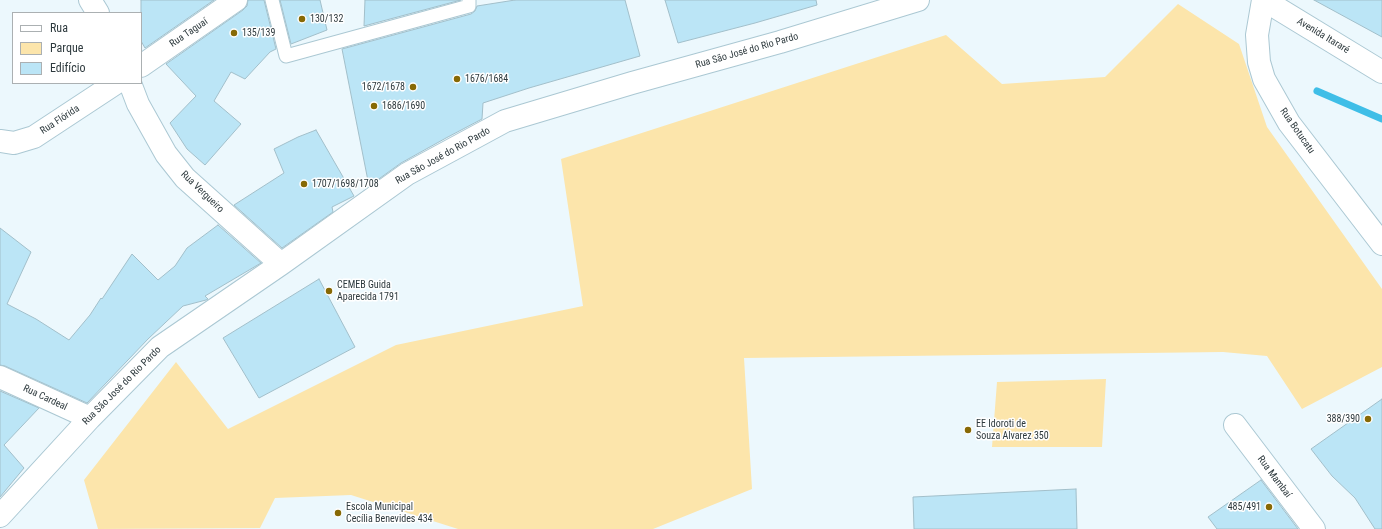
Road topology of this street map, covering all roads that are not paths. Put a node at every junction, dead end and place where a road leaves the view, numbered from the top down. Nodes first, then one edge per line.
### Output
1 (90, 0) edge
2 (236, 0) edge
3 (272, 0) edge
4 (469, 0) edge
5 (918, 0) edge
6 (1264, 0) edge
7 (97, 12) edge
8 (142, 65) edge
9 (1382, 72) edge
10 (114, 84) edge
11 (130, 84) edge
12 (0, 141) edge
13 (1382, 244) edge
14 (281, 264) junction
15 (0, 377) edge
16 (90, 418) junction
17 (1235, 425) dead end
18 (0, 516) edge
19 (1314, 529) edge

1 - 7 street
2 - 8 street, Rua Taguaí
3 - 4 lane
5 - 14 street, Rua São José do Rio Pardo
6 - 9 street, Avenida Itararé
6 - 13 street, Rua Botucatu
10 - 12 street, Rua Flórida
11 - 14 street, Rua Vergueiro
14 - 16 street, Rua São José do Rio Pardo
15 - 16 street, Rua Cardeal
16 - 18 street, Rua São José do Rio Pardo
17 - 19 street, Rua Mambaí

